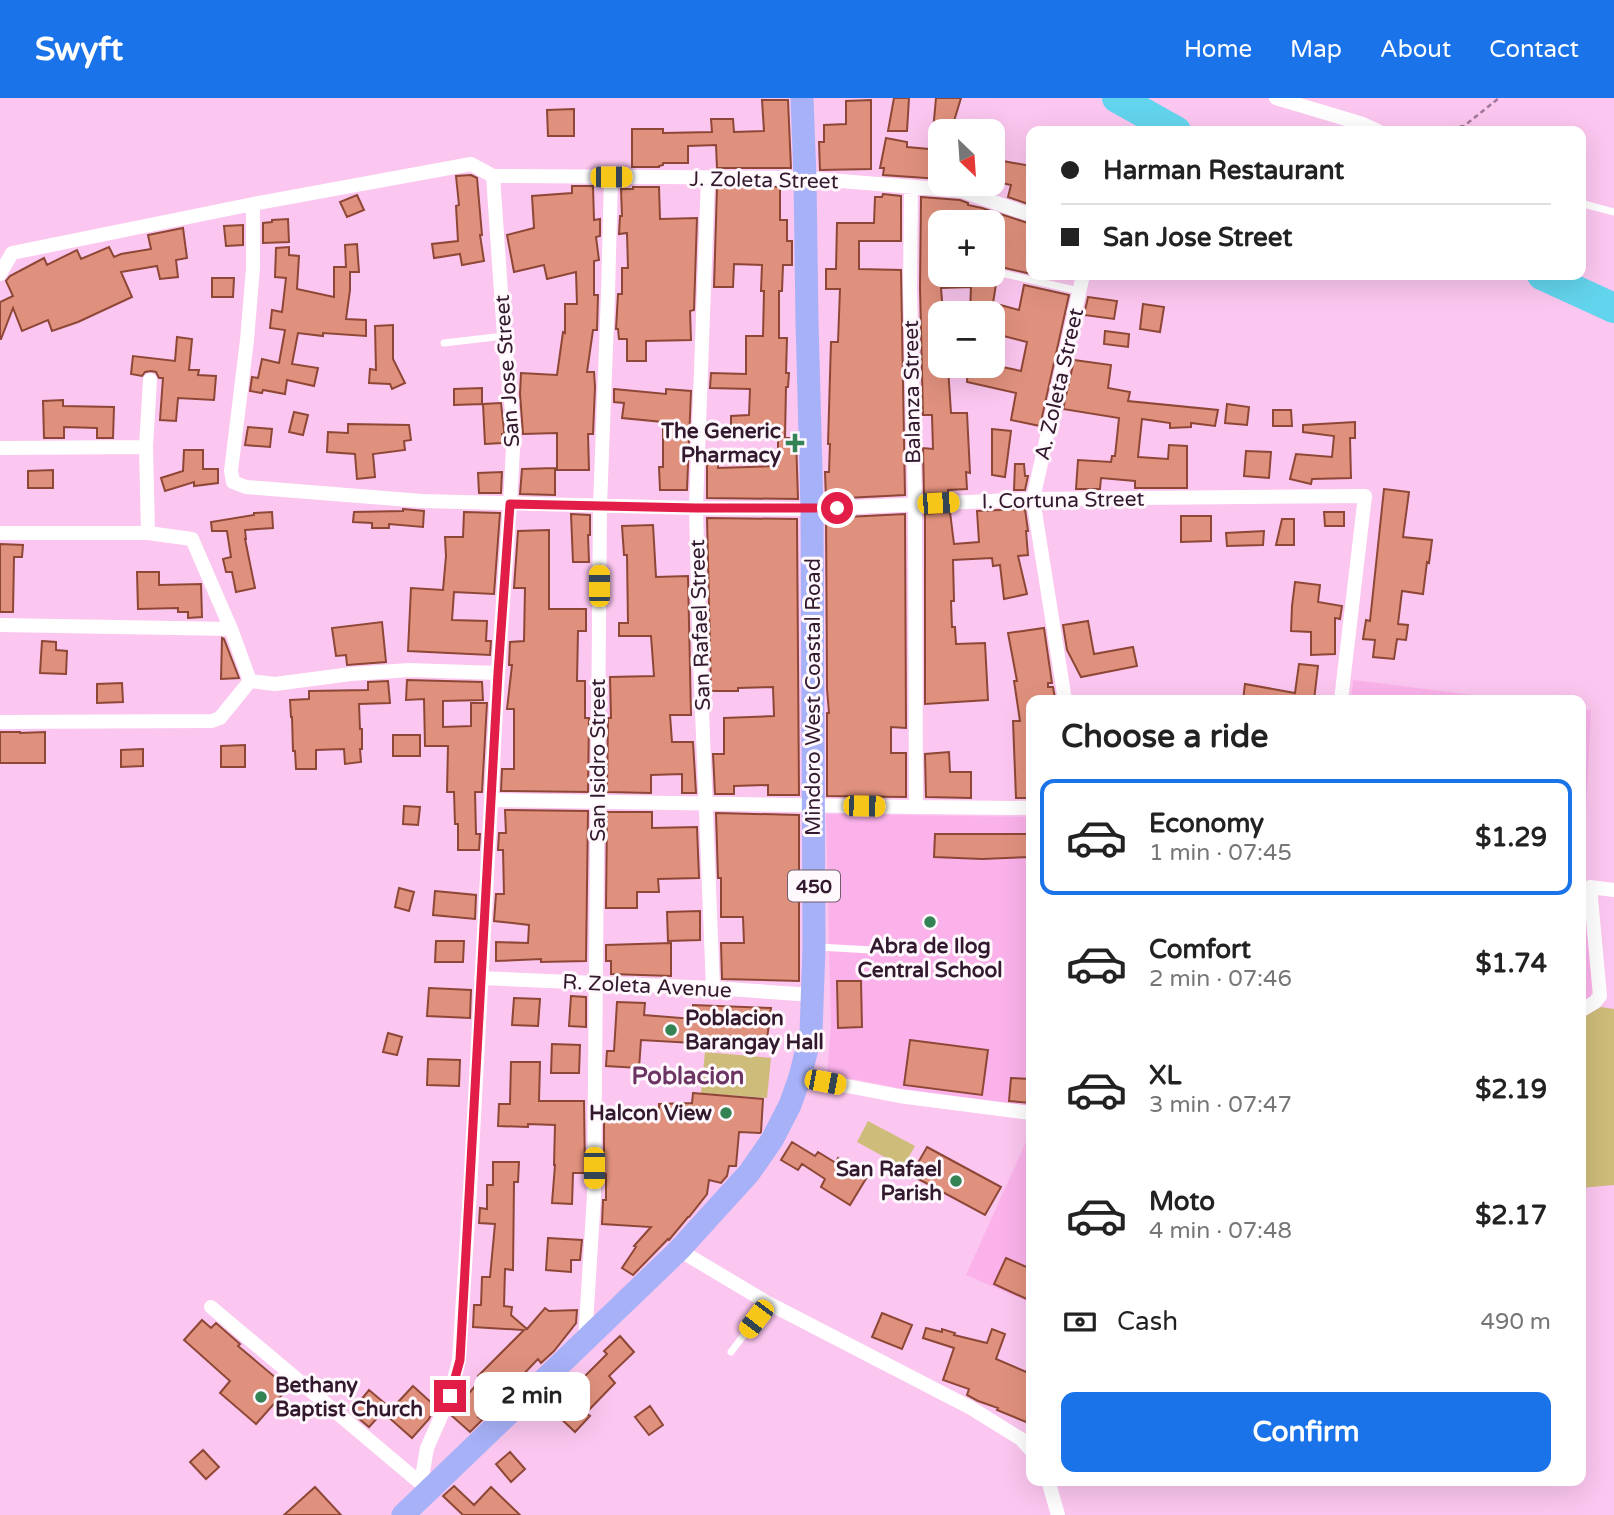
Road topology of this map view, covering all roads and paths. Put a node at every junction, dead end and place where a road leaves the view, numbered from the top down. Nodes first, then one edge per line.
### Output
1 (802, 98) edge
2 (1276, 98) edge
3 (1499, 98) edge
4 (1367, 126) edge
5 (1464, 126) edge
6 (493, 176) junction
7 (611, 177) junction
8 (708, 178) junction
9 (805, 178) junction
10 (911, 187) junction
11 (253, 204) junction
12 (1586, 205) edge
13 (1614, 212) edge
14 (1026, 213) edge
15 (0, 274) edge
16 (1005, 274) edge
17 (1026, 279) edge
18 (1031, 280) edge
19 (1082, 280) edge
20 (1079, 291) junction
21 (504, 336) junction
22 (444, 344) dead end
23 (150, 380) dead end
24 (146, 447) junction
25 (0, 448) edge
26 (1033, 499) junction
27 (510, 504) junction
28 (915, 505) junction
29 (600, 506) junction
30 (696, 508) junction
31 (811, 509) junction
32 (0, 533) edge
33 (148, 533) junction
34 (0, 625) edge
35 (231, 629) junction
36 (498, 673) junction
37 (250, 681) junction
38 (1064, 695) edge
39 (1342, 695) edge
40 (0, 722) edge
41 (492, 800) junction
42 (598, 802) junction
43 (706, 803) junction
44 (813, 806) junction
45 (916, 807) junction
46 (1026, 808) edge
47 (1614, 890) edge
48 (814, 947) junction
49 (871, 950) dead end
50 (481, 978) junction
51 (596, 984) junction
52 (713, 988) junction
53 (812, 995) junction
54 (1586, 1007) edge
55 (800, 1077) junction
56 (1026, 1113) edge
57 (679, 1250) junction
58 (768, 1303) junction
59 (211, 1307) dead end
60 (585, 1342) junction
61 (731, 1352) dead end
62 (1026, 1444) edge
63 (1050, 1486) edge
64 (425, 1487) junction
65 (403, 1515) edge
66 (1058, 1515) edge

1 - 9 main road, Mindoro West Coastal Road / 450
2 - 4 street
3 - 5 path
6 - 7 street, J. Zoleta Street
6 - 11 street, J. Zoleta Street
6 - 21 street, San Jose Street
7 - 8 street, J. Zoleta Street
7 - 29 street, San Isidro Street
8 - 9 street, J. Zoleta Street
8 - 30 street, San Rafael Street
9 - 10 street, J. Zoleta Street
9 - 31 main road, Mindoro West Coastal Road / 450
10 - 14 street, J. Zoleta Street
10 - 28 street, Balanza Street
11 - 15 street, J. Zoleta Street
11 - 27 street, I. Cortuna Street
12 - 13 lane
16 - 17 lane
18 - 20 lane
19 - 20 street, A. Zoleta Street
20 - 26 street, A. Zoleta Street
21 - 22 lane
21 - 27 street, San Jose Street
23 - 24 street
24 - 25 street
24 - 33 street
26 - 28 street, I. Cortuna Street
26 - 38 street, A. Zoleta Street
26 - 39 street, I. Cortuna Street
27 - 29 street, I. Cortuna Street
27 - 36 street, San Jose Street
28 - 31 street, I. Cortuna Street
28 - 45 street, Balanza Street
29 - 30 street, I. Cortuna Street
29 - 42 street, San Isidro Street
30 - 31 street, I. Cortuna Street
30 - 43 street, San Rafael Street
31 - 44 main road, Mindoro West Coastal Road / 450
32 - 33 street
33 - 35 street
34 - 35 street
35 - 37 street
36 - 37 street
36 - 41 street, San Jose Street
37 - 40 street
41 - 42 street
41 - 50 street, San Jose Street
42 - 43 street
42 - 51 street, San Isidro Street
43 - 44 street
43 - 52 street, San Rafael Street
44 - 45 street
44 - 48 main road, Mindoro West Coastal Road / 450
45 - 46 street
47 - 54 street
48 - 49 lane
48 - 53 main road, Mindoro West Coastal Road / 450
50 - 51 street, R. Zoleta Avenue
50 - 64 street, San Jose Street
51 - 52 street, R. Zoleta Avenue
51 - 60 street, San Isidro Street
52 - 53 street, R. Zoleta Avenue
53 - 55 main road, Mindoro West Coastal Road / 450
55 - 56 street
55 - 57 main road, Mindoro West Coastal Road / 450
57 - 58 street
57 - 60 main road, Mindoro West Coastal Road / 450
58 - 61 lane
58 - 62 street
59 - 64 street
60 - 64 main road, Mindoro West Coastal Road / 450
63 - 66 street
64 - 65 main road, Mindoro West Coastal Road / 450

